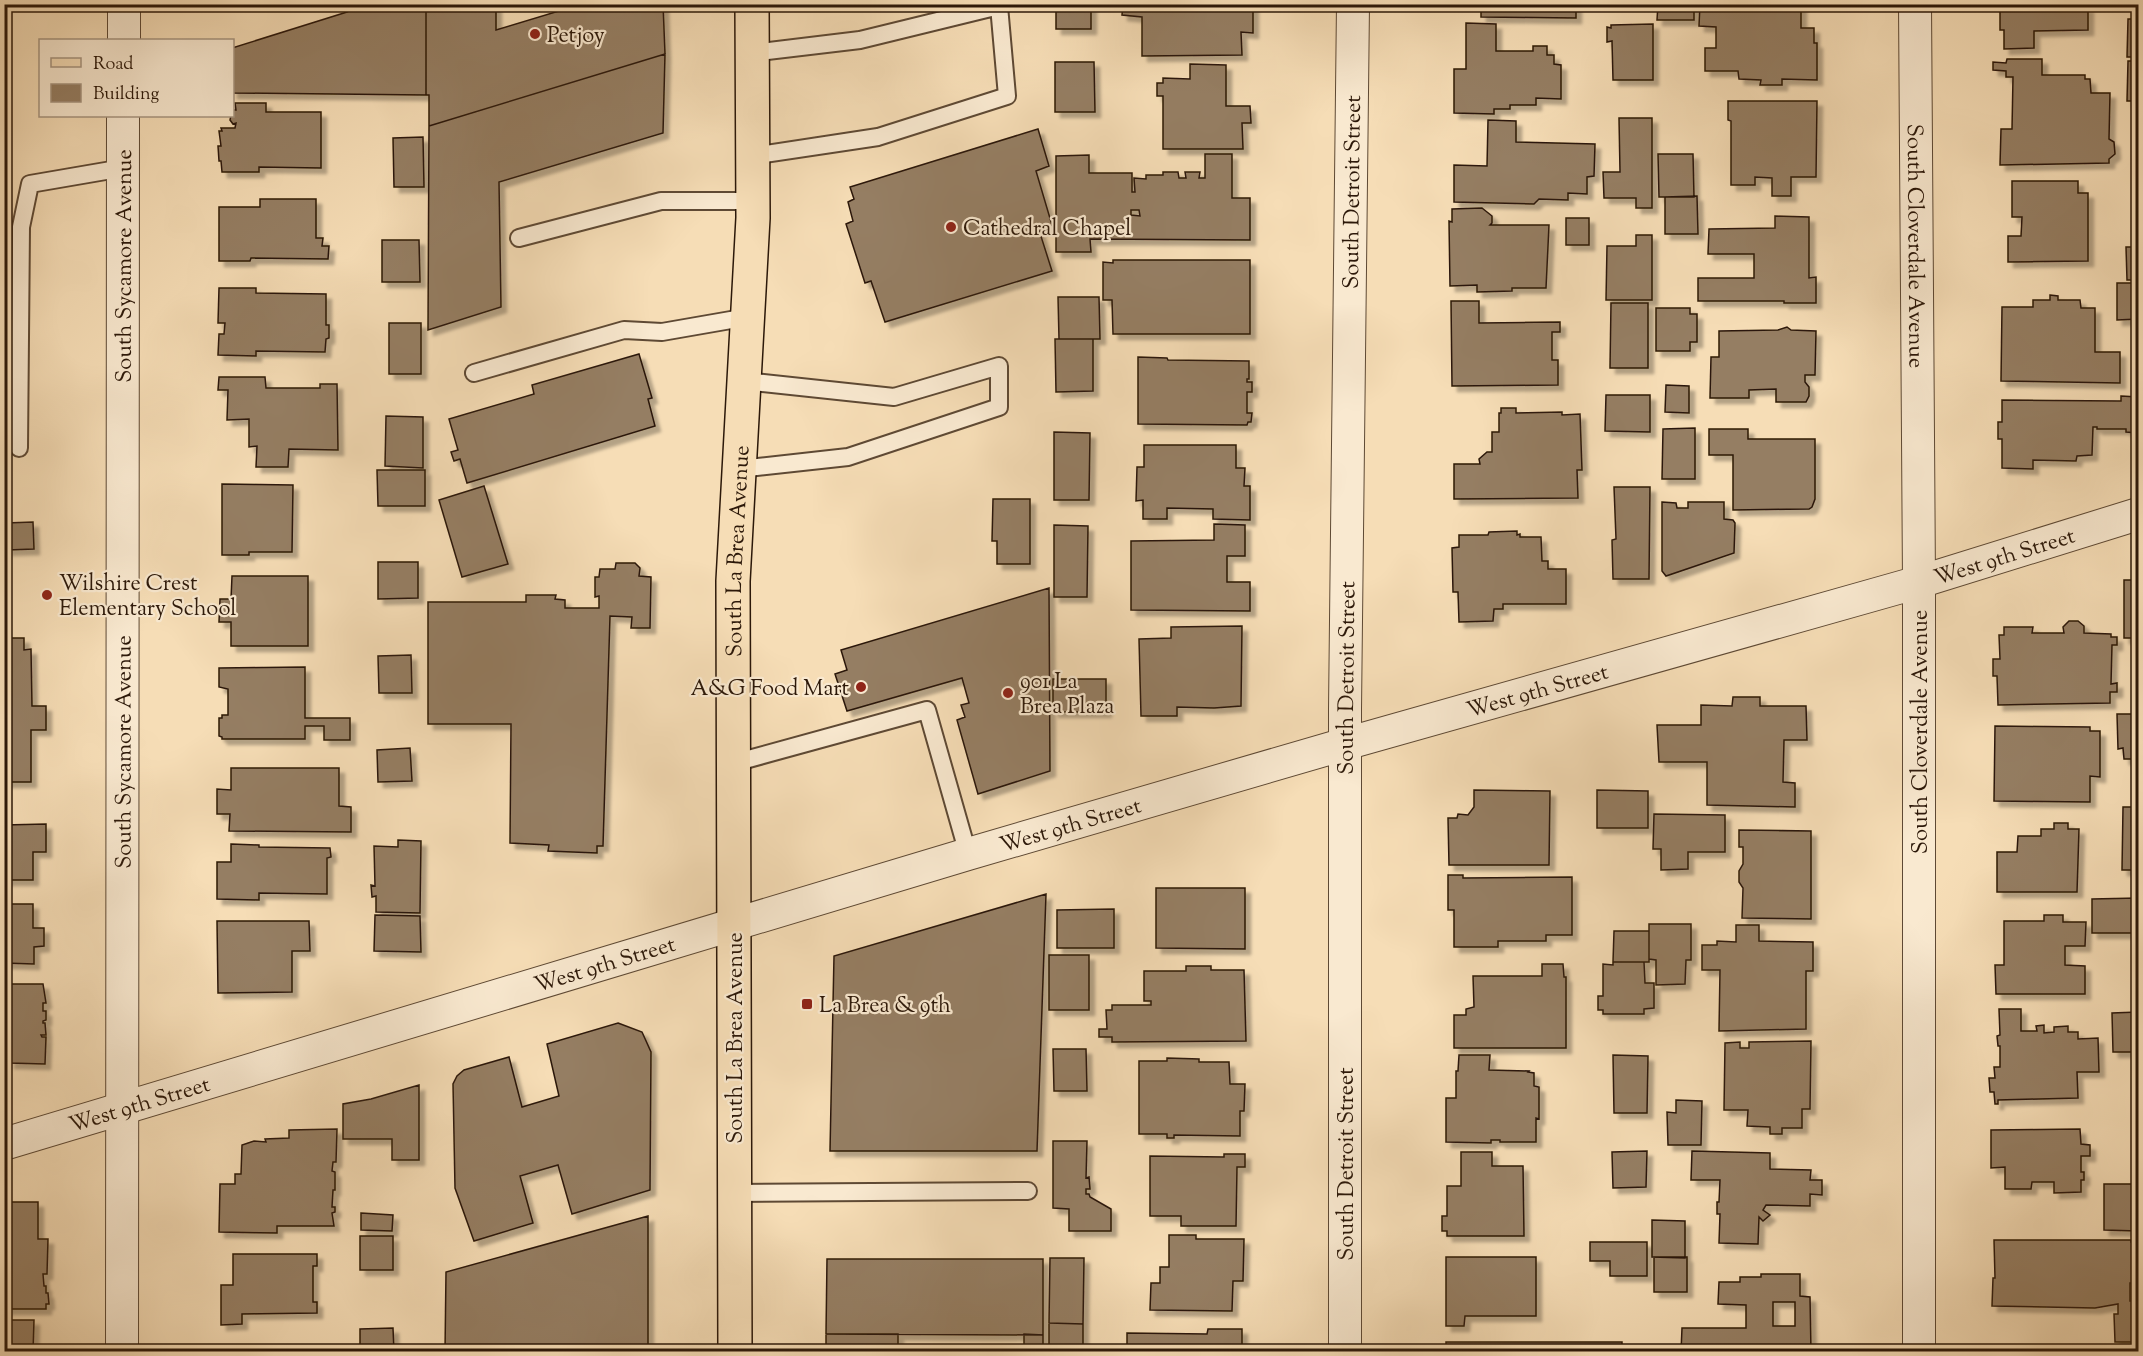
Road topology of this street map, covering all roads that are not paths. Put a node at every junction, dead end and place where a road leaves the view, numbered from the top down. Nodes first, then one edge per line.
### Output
1 (124, 4) edge
2 (752, 4) edge
3 (1353, 4) edge
4 (1915, 4) edge
5 (124, 39) edge
6 (752, 53) junction
7 (123, 117) edge
8 (752, 156) junction
9 (123, 168) junction
10 (753, 201) junction
11 (519, 238) dead end
12 (748, 317) junction
13 (474, 373) dead end
14 (744, 381) junction
15 (19, 448) dead end
16 (739, 469) junction
17 (2139, 514) edge
18 (1919, 582) junction
19 (1345, 744) junction
20 (734, 763) junction
21 (968, 854) junction
22 (734, 925) junction
23 (123, 1109) junction
24 (4, 1144) edge
25 (1028, 1191) dead end
26 (735, 1193) junction
27 (122, 1352) edge
28 (735, 1352) edge
29 (1345, 1352) edge
30 (1919, 1352) edge

1 - 5 street
2 - 6 main road, South La Brea Avenue
3 - 19 street, South Detroit Street
4 - 18 street, South Cloverdale Avenue
6 - 8 main road, South La Brea Avenue
6 - 8 lane
7 - 9 street, South Sycamore Avenue
8 - 10 main road, South La Brea Avenue
9 - 15 lane
9 - 23 street, South Sycamore Avenue
10 - 11 lane
10 - 12 main road, South La Brea Avenue
12 - 13 lane
12 - 14 main road, South La Brea Avenue
14 - 16 main road, South La Brea Avenue
14 - 16 lane
16 - 20 main road, South La Brea Avenue
17 - 18 street, West 9th Street
18 - 19 street, West 9th Street
18 - 30 street, South Cloverdale Avenue
19 - 21 street, West 9th Street
19 - 29 street, South Detroit Street
20 - 21 lane
20 - 22 main road, South La Brea Avenue
21 - 22 street, West 9th Street
22 - 23 street, West 9th Street
22 - 26 main road, South La Brea Avenue
23 - 24 street, West 9th Street
23 - 27 street, South Sycamore Avenue
25 - 26 lane
26 - 28 main road, South La Brea Avenue

